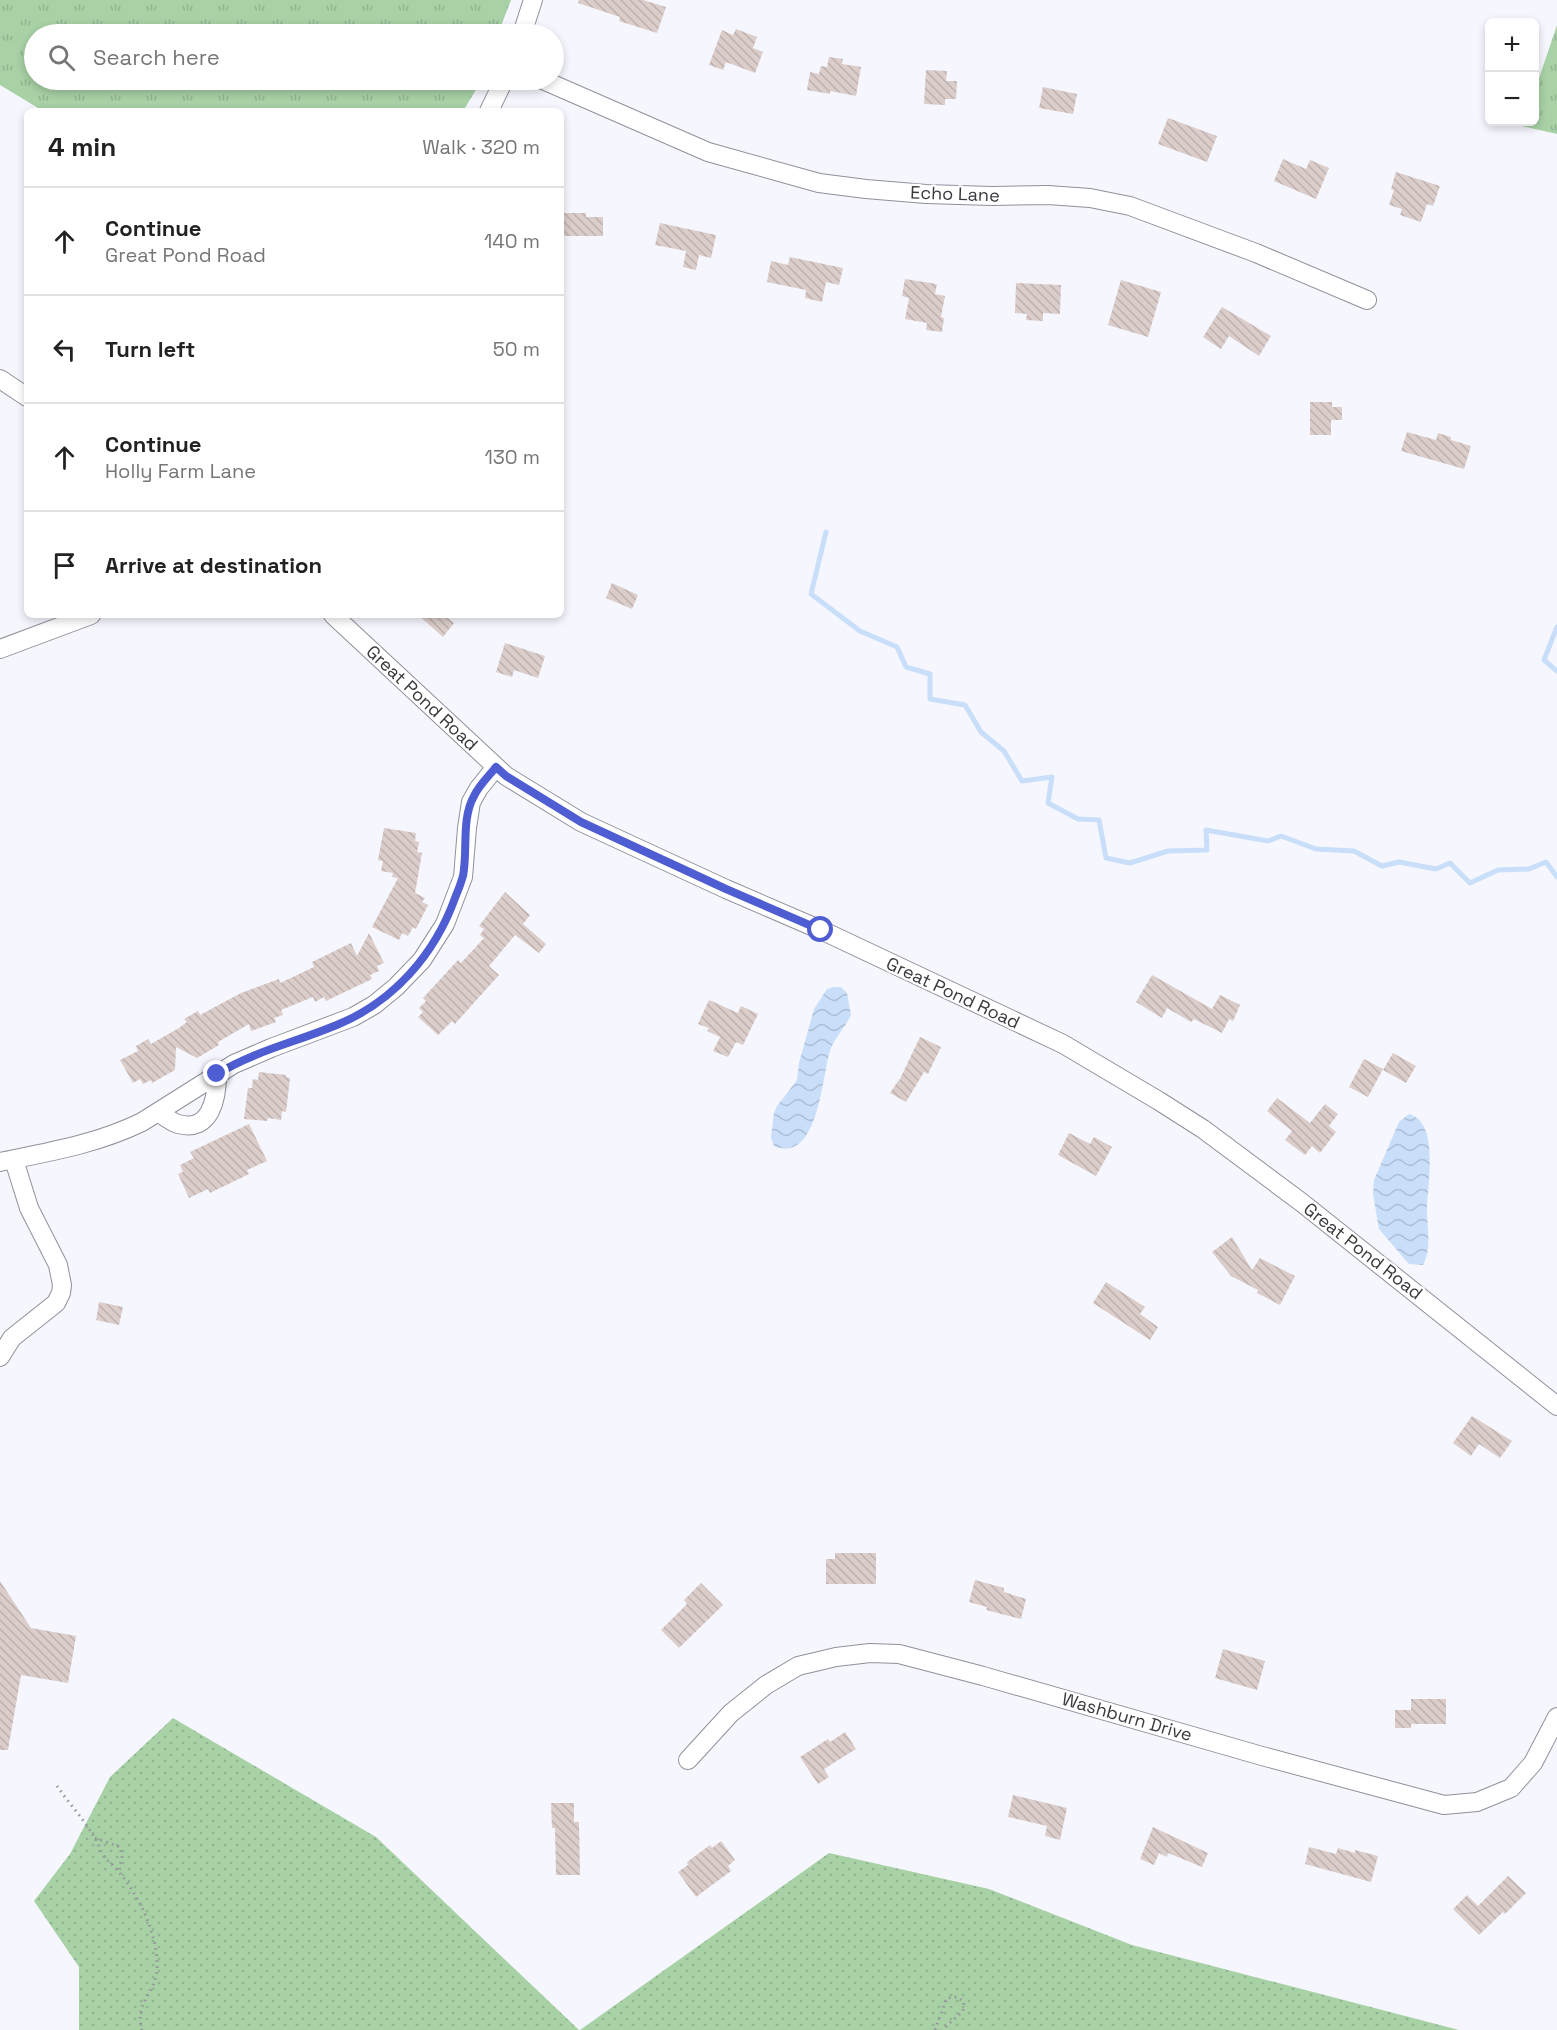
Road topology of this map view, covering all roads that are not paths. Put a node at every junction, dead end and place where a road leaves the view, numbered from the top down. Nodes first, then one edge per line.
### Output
1 (533, 0) edge
2 (525, 24) edge
3 (564, 89) edge
4 (499, 90) edge
5 (490, 108) edge
6 (1367, 300) dead end
7 (0, 379) edge
8 (24, 395) edge
9 (83, 618) edge
10 (336, 618) edge
11 (0, 649) edge
12 (496, 767) junction
13 (217, 1074) junction
14 (158, 1112) junction
15 (7, 1161) edge
16 (0, 1357) edge
17 (1557, 1406) edge
18 (1557, 1717) edge
19 (688, 1760) dead end

1 - 2 street
3 - 6 street, Echo Lane
4 - 5 street
7 - 8 street
9 - 11 street
10 - 12 street, Great Pond Road
12 - 13 street
12 - 17 street, Great Pond Road
13 - 14 street
13 - 14 street
14 - 15 street
15 - 16 street
18 - 19 street, Washburn Drive

